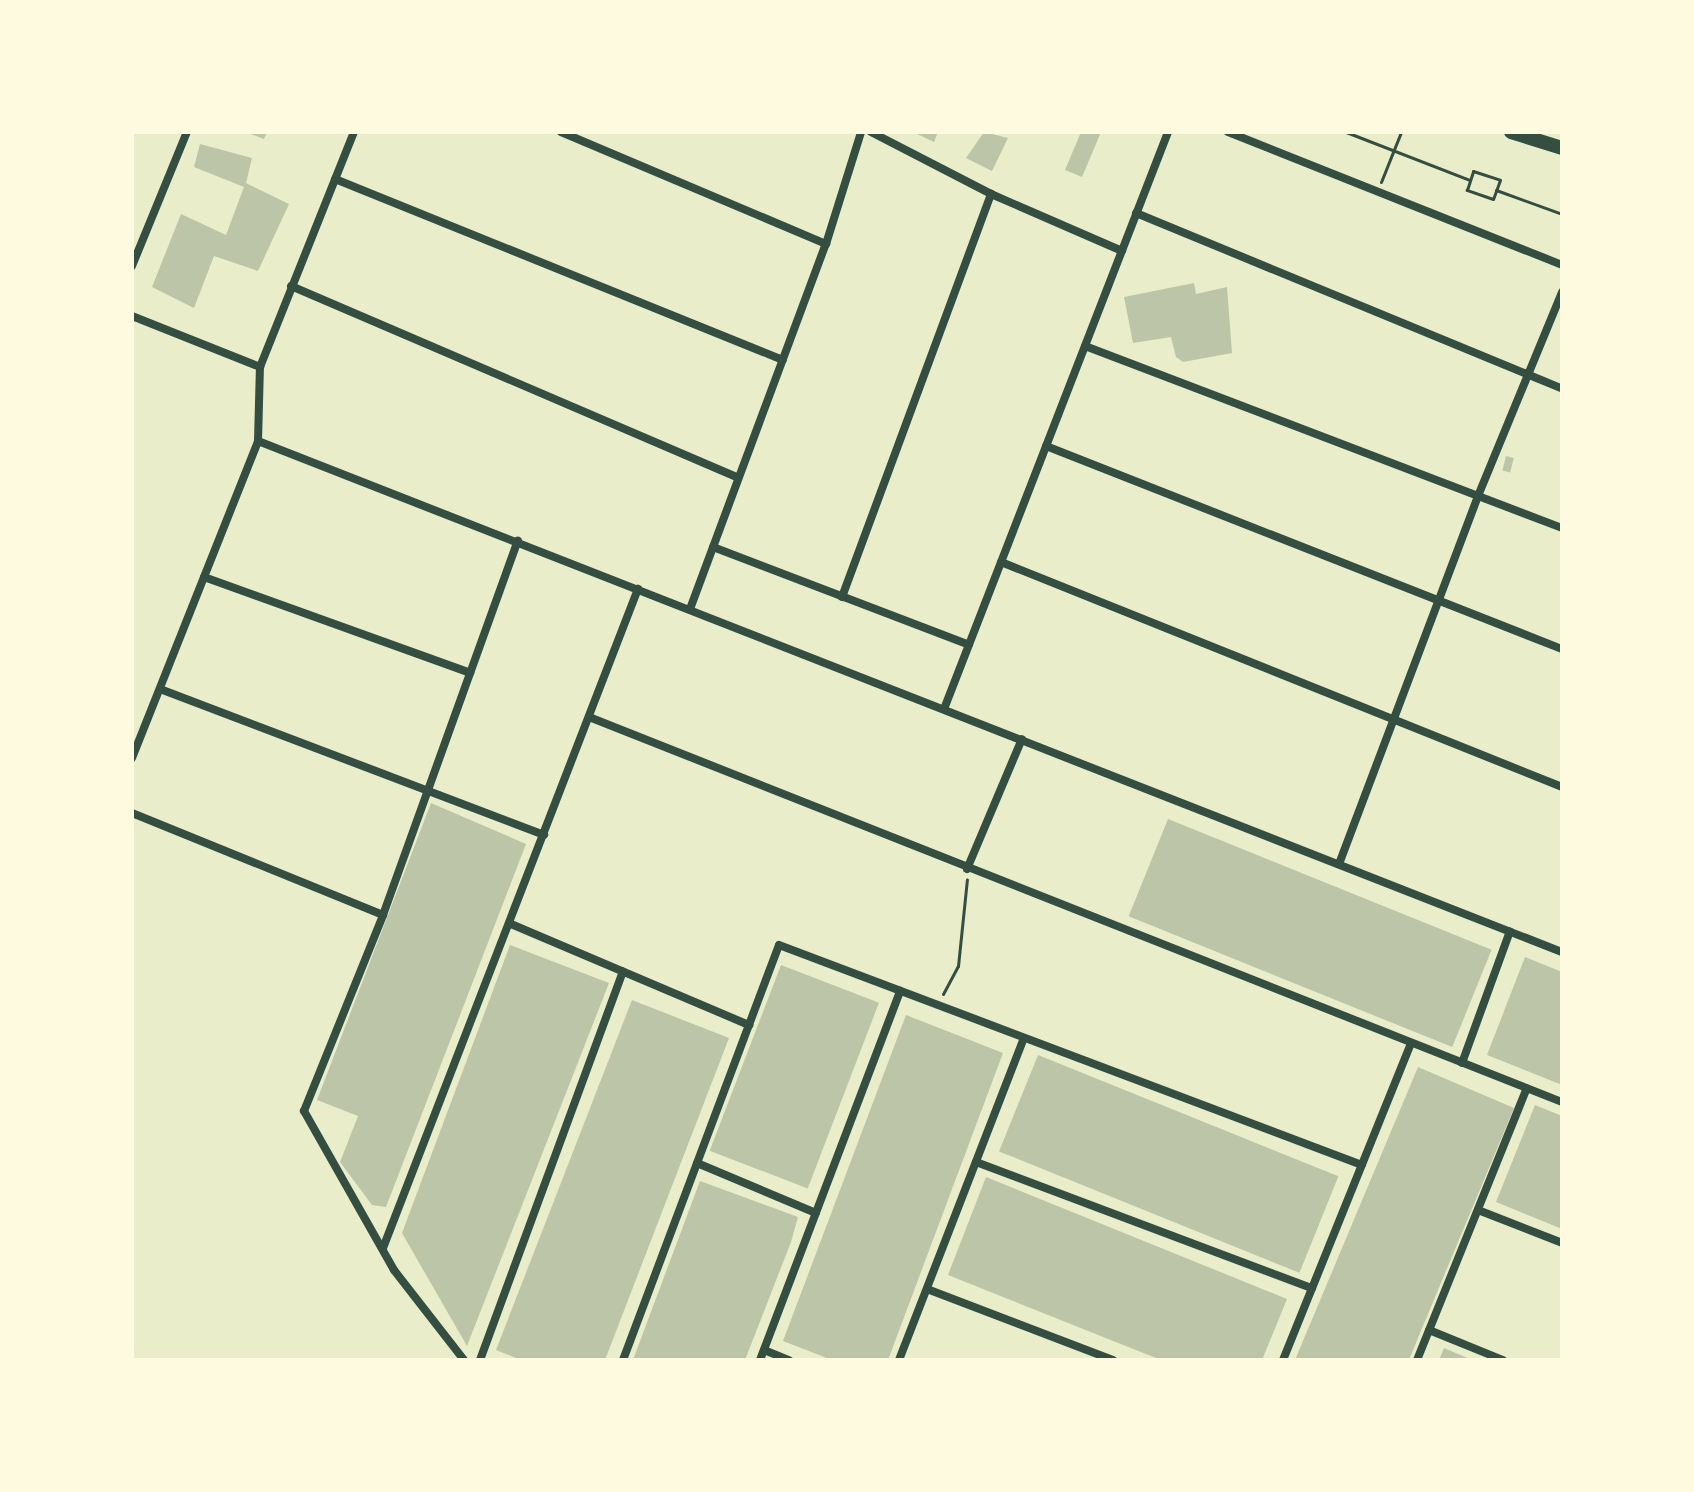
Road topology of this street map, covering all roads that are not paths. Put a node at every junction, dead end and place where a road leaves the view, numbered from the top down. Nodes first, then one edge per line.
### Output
1 (187, 132) edge
2 (354, 132) edge
3 (561, 132) edge
4 (861, 132) edge
5 (871, 132) edge
6 (1168, 132) edge
7 (1228, 132) edge
8 (1511, 132) edge
9 (1562, 148) edge
10 (335, 179) junction
11 (991, 194) junction
12 (1136, 213) junction
13 (826, 244) junction
14 (1122, 251) junction
15 (1562, 265) edge
16 (132, 266) edge
17 (291, 286) junction
18 (1562, 292) edge
19 (132, 316) edge
20 (1085, 346) junction
21 (783, 360) junction
22 (260, 367) junction
23 (1527, 376) junction
24 (1562, 389) edge
25 (258, 441) junction
26 (1046, 446) junction
27 (738, 478) junction
28 (1478, 496) junction
29 (1562, 528) edge
30 (518, 541) junction
31 (713, 547) junction
32 (1001, 562) junction
33 (204, 577) junction
34 (638, 589) junction
35 (842, 597) junction
36 (1439, 599) junction
37 (690, 609) junction
38 (969, 645) junction
39 (1562, 649) edge
40 (470, 673) junction
41 (160, 689) junction
42 (944, 709) junction
43 (589, 717) junction
44 (1394, 718) junction
45 (1022, 739) junction
46 (132, 758) edge
47 (1562, 787) edge
48 (428, 791) junction
49 (132, 813) edge
50 (544, 835) junction
51 (1339, 864) junction
52 (967, 869) junction
53 (383, 915) junction
54 (511, 924) junction
55 (1510, 931) junction
56 (1562, 952) edge
57 (623, 972) junction
58 (900, 991) junction
59 (749, 1025) junction
60 (1024, 1038) junction
61 (1411, 1043) junction
62 (1462, 1063) junction
63 (1527, 1088) junction
64 (1562, 1102) edge
65 (976, 1162) junction
66 (697, 1163) junction
67 (1362, 1165) junction
68 (1478, 1210) junction
69 (816, 1213) junction
70 (1562, 1243) edge
71 (383, 1248) junction
72 (1312, 1288) junction
73 (927, 1289) junction
74 (1429, 1330) junction
75 (764, 1350) junction
76 (464, 1360) edge
77 (480, 1360) edge
78 (623, 1360) edge
79 (760, 1360) edge
80 (789, 1360) edge
81 (899, 1360) edge
82 (1113, 1360) edge
83 (1283, 1360) edge
84 (1417, 1360) edge
85 (1503, 1360) edge

1 - 16 street
2 - 10 street
3 - 13 street
4 - 13 street
5 - 11 street
6 - 12 street
7 - 15 street
8 - 9 highway
10 - 17 street
10 - 21 street
11 - 14 street
11 - 35 street
12 - 14 street
12 - 23 street
13 - 21 street
14 - 20 street
17 - 22 street
17 - 27 street
18 - 23 street
19 - 22 street
20 - 26 street
20 - 28 street
21 - 27 street
22 - 25 street
23 - 24 street
23 - 28 street
25 - 30 street
25 - 33 street
26 - 32 street
26 - 36 street
27 - 31 street
28 - 29 street
28 - 36 street
30 - 34 street
30 - 40 street
31 - 35 street
31 - 37 street
32 - 38 street
32 - 44 street
33 - 40 street
33 - 41 street
34 - 37 street
34 - 43 street
35 - 38 street
36 - 39 street
36 - 44 street
37 - 42 street
38 - 42 street
40 - 48 street
41 - 46 street
41 - 48 street
42 - 45 street
43 - 50 street
43 - 52 street
44 - 47 street
44 - 51 street
45 - 51 street
45 - 52 street
48 - 50 street
48 - 53 street
49 - 53 street
50 - 54 street
51 - 55 street
52 - 61 street
53 - 71 street
54 - 57 street
54 - 71 street
55 - 56 street
55 - 62 street
57 - 59 street
57 - 77 street
58 - 59 street
58 - 60 street
58 - 69 street
59 - 66 street
60 - 65 street
60 - 67 street
61 - 62 street
61 - 67 street
62 - 63 street
63 - 64 street
63 - 68 street
65 - 72 street
65 - 73 street
66 - 69 street
66 - 78 street
67 - 72 street
68 - 70 street
68 - 74 street
69 - 75 street
71 - 76 street
72 - 83 street
73 - 81 street
73 - 82 street
74 - 84 street
74 - 85 street
75 - 79 street
75 - 80 street

